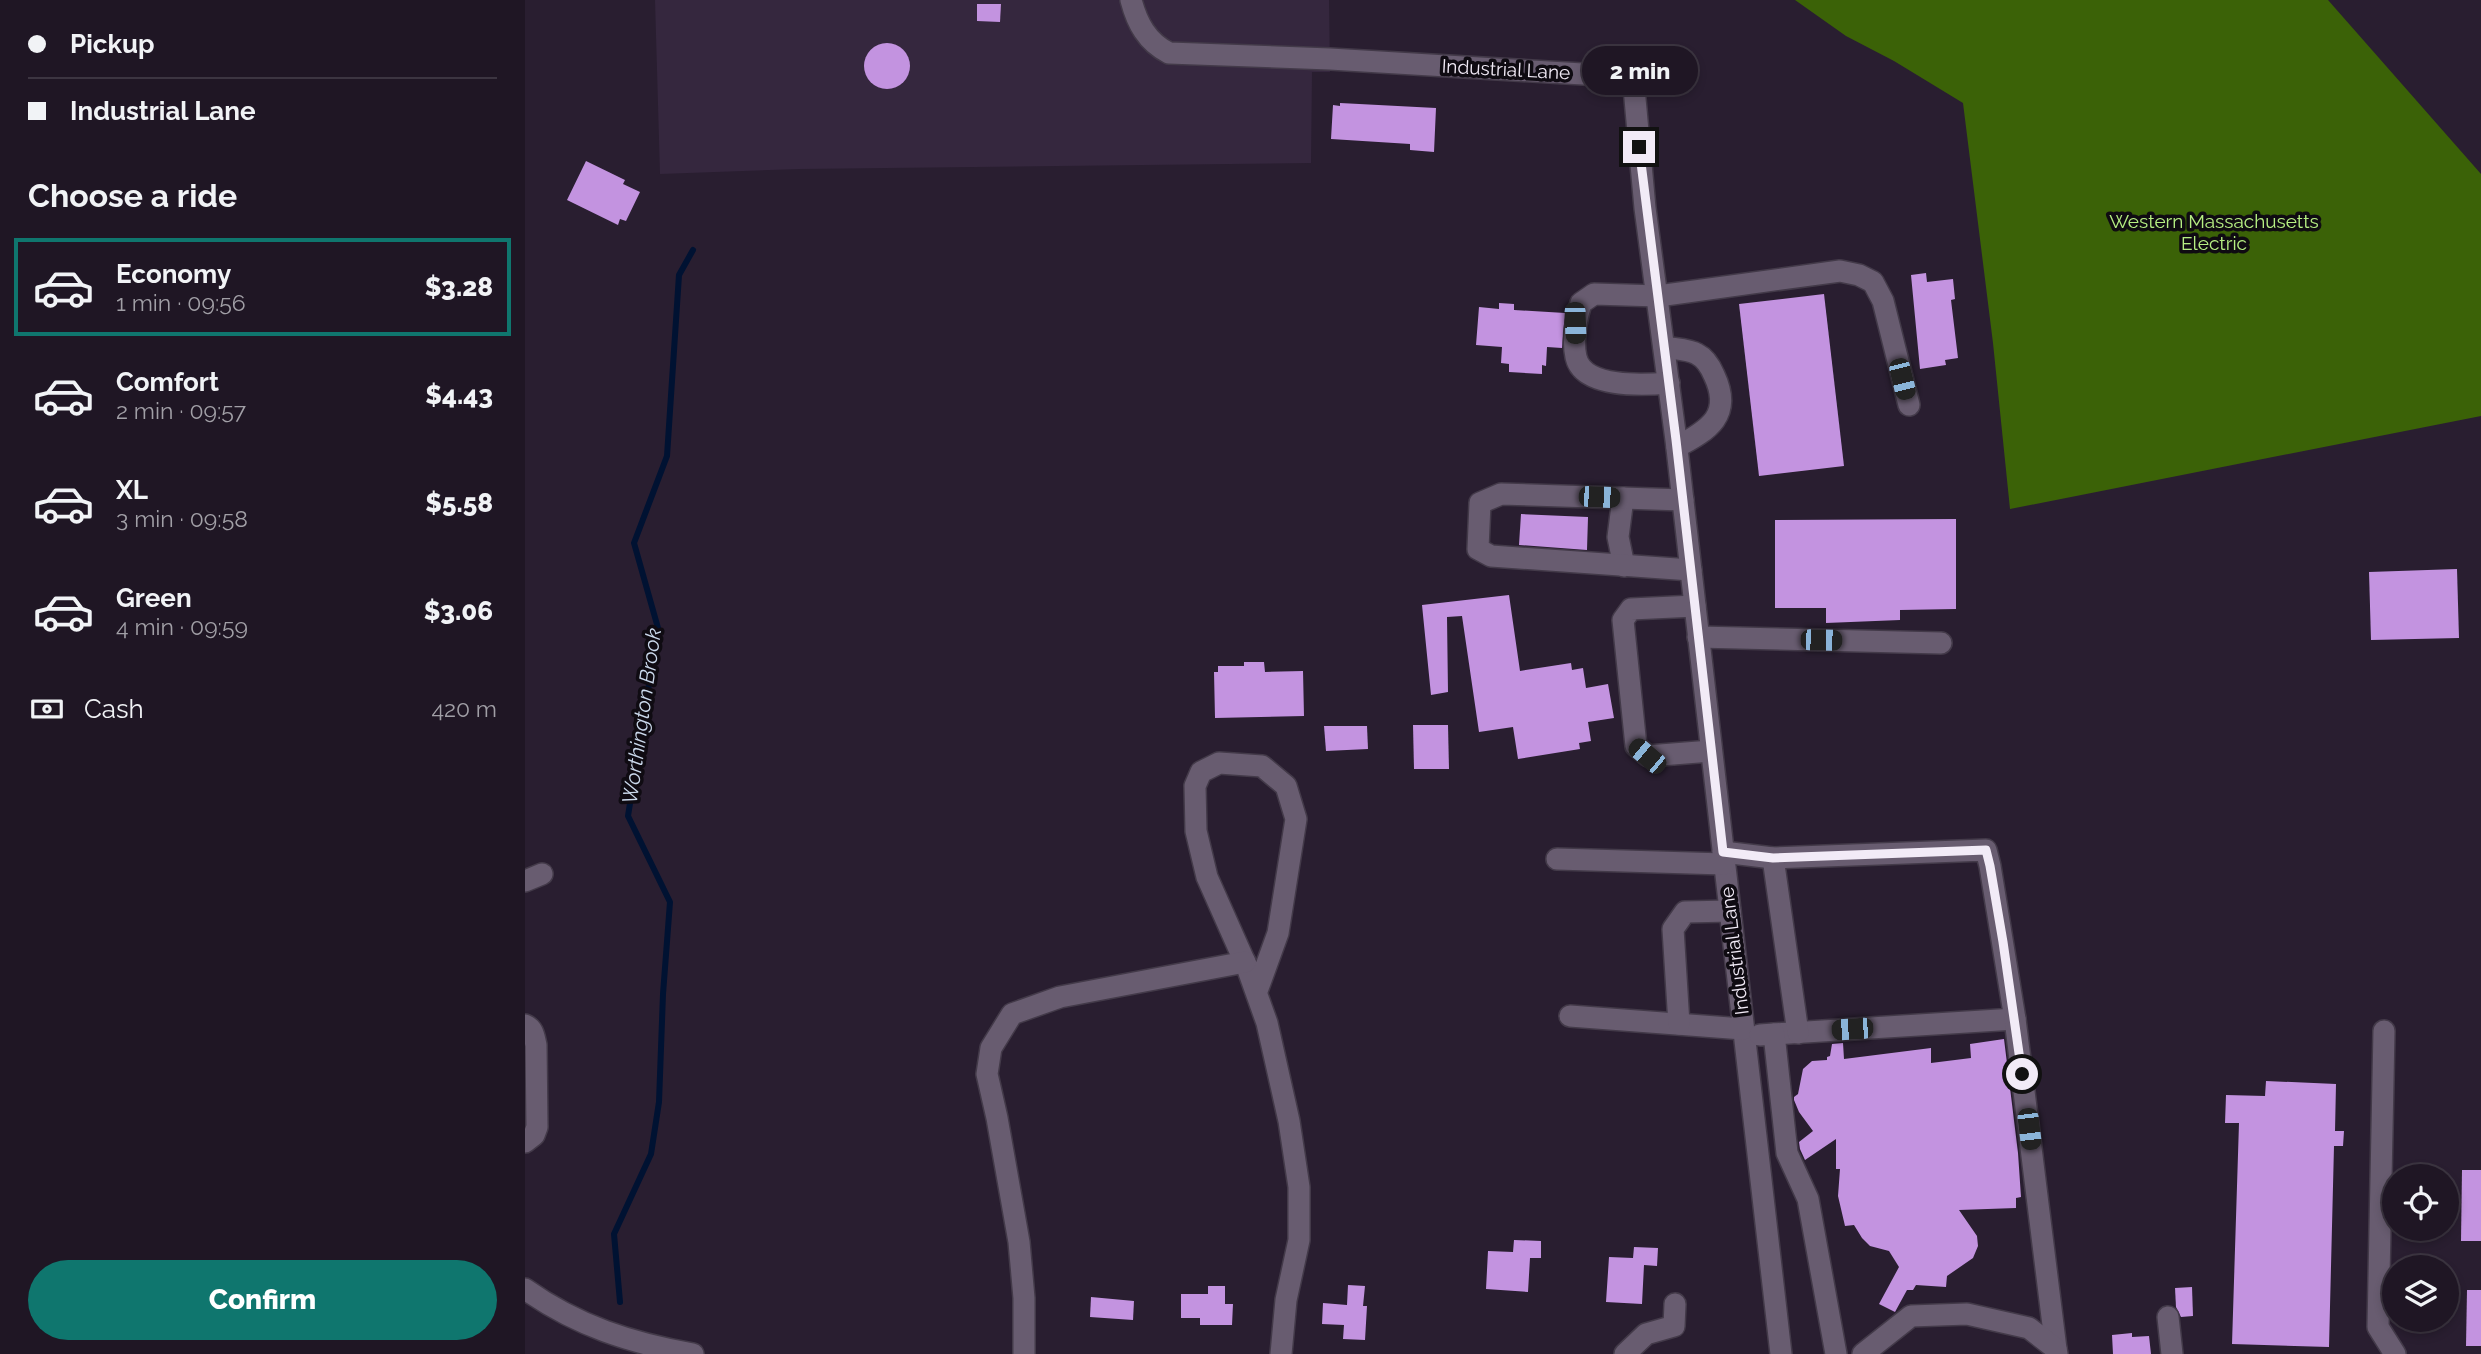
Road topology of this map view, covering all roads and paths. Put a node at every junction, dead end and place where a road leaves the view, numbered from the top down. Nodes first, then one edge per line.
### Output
1 (1131, 0) edge
2 (1658, 296) junction
3 (1664, 346) junction
4 (1669, 383) junction
5 (1909, 405) dead end
6 (1677, 447) junction
7 (1623, 498) junction
8 (1683, 500) junction
9 (1624, 566) junction
10 (1691, 570) junction
11 (1695, 606) junction
12 (1698, 637) junction
13 (1941, 643) dead end
14 (1711, 751) junction
15 (1724, 858) junction
16 (1773, 858) junction
17 (1557, 859) dead end
18 (1730, 911) junction
19 (1245, 962) junction
20 (1257, 991) junction
21 (1570, 1016) dead end
22 (2015, 1019) junction
23 (1679, 1024) junction
24 (525, 1026) edge
25 (2385, 1031) dead end
26 (1744, 1032) junction
27 (1798, 1033) junction
28 (1774, 1034) junction
29 (525, 1142) edge
30 (525, 1289) edge
31 (1675, 1304) dead end
32 (2168, 1317) dead end
33 (2056, 1351) edge
34 (693, 1354) edge
35 (1024, 1354) edge
36 (1281, 1354) edge
37 (1625, 1354) edge
38 (1781, 1354) edge
39 (1836, 1354) edge
40 (1863, 1354) edge
41 (2172, 1354) edge
42 (2395, 1354) edge

1 - 2 street, Industrial Lane
2 - 3 street, Industrial Lane
2 - 4 street
2 - 5 street
3 - 4 street, Industrial Lane
3 - 6 street
4 - 6 street, Industrial Lane
6 - 8 street, Industrial Lane
7 - 8 street
7 - 9 street
7 - 9 street
8 - 10 street, Industrial Lane
9 - 10 street
10 - 11 street, Industrial Lane
11 - 12 street, Industrial Lane
11 - 14 street
12 - 13 street
12 - 14 street, Industrial Lane
14 - 15 street, Industrial Lane
15 - 16 street
15 - 17 street
15 - 18 street, Industrial Lane
16 - 22 street
16 - 27 street
18 - 23 street
18 - 26 street, Industrial Lane
19 - 20 street
19 - 20 street
19 - 35 street
20 - 36 street
21 - 23 street
22 - 27 street
22 - 33 street
23 - 26 street
24 - 29 street
25 - 42 street
26 - 28 street
26 - 38 street, Industrial Lane
27 - 28 street
28 - 39 street
30 - 34 street
31 - 37 street
32 - 41 street
33 - 40 street

